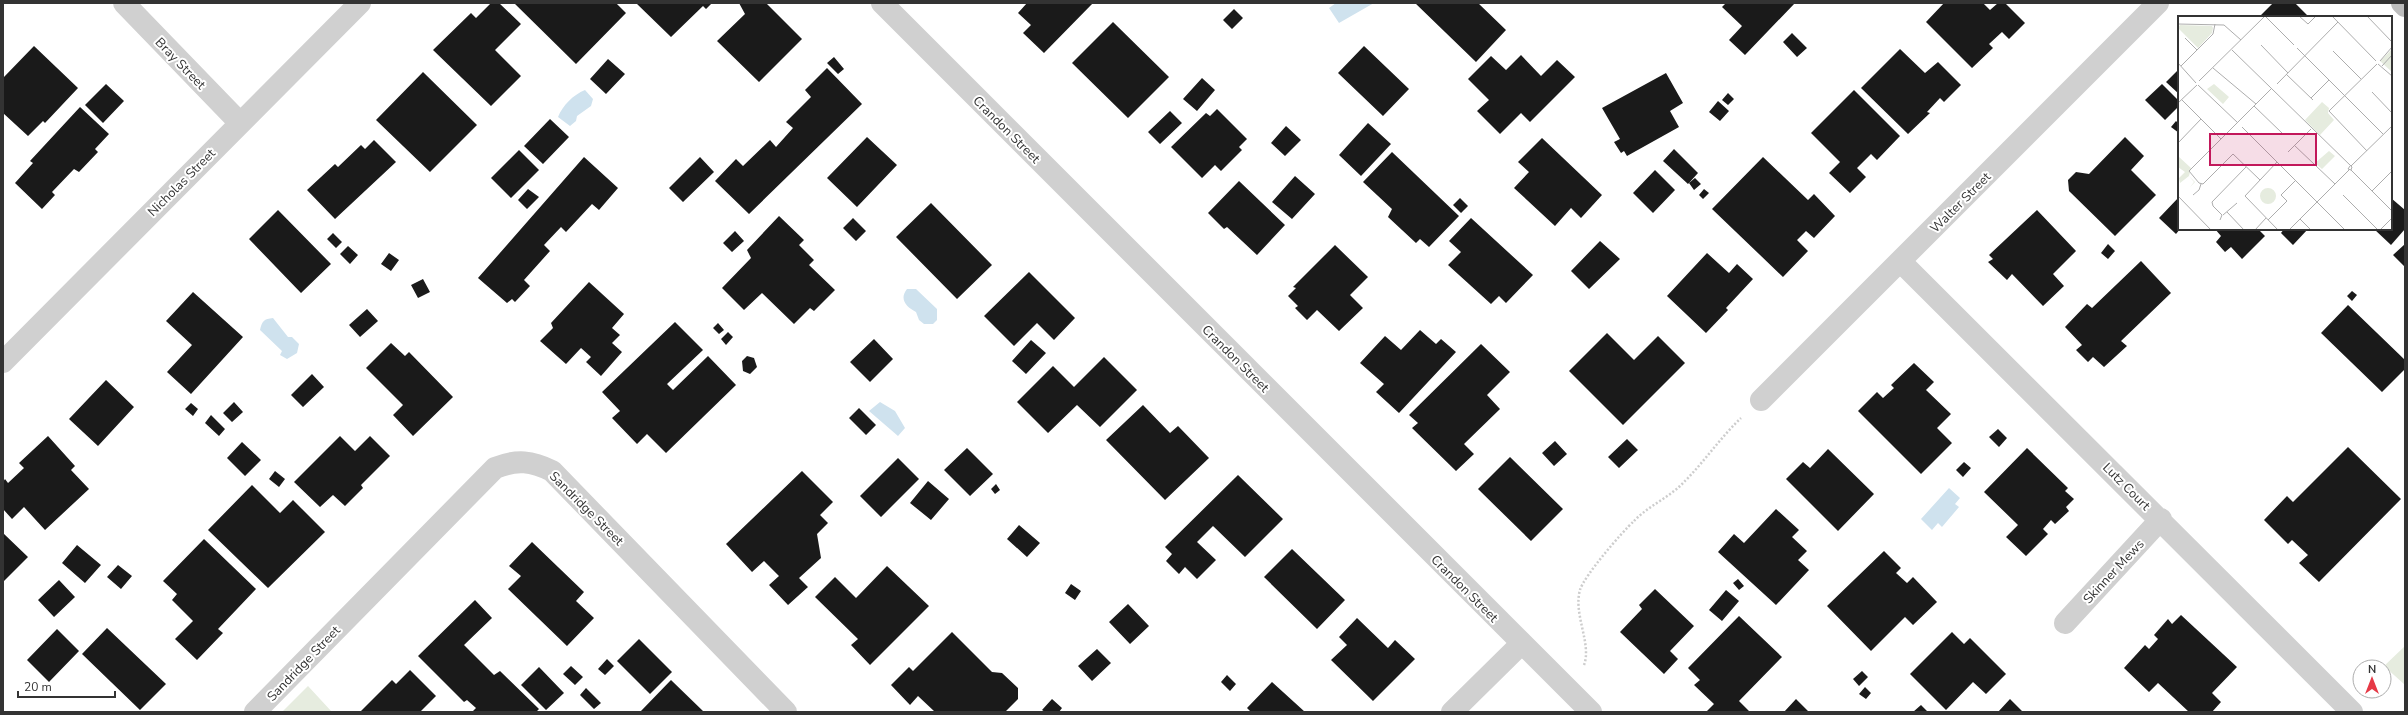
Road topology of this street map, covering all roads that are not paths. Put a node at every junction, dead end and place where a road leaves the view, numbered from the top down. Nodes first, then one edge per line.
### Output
1 (124, 3) edge
2 (360, 3) edge
3 (882, 3) edge
4 (2158, 3) edge
5 (2402, 3) edge
6 (2405, 6) edge
7 (239, 122) junction
8 (1900, 261) junction
9 (3, 362) edge
10 (1761, 400) road end
11 (2161, 519) junction
12 (2064, 623) dead end
13 (1521, 644) junction
14 (255, 712) edge
15 (786, 712) edge
16 (1452, 712) edge
17 (1591, 712) edge
18 (2352, 712) edge

1 - 7 street, Bray Street
2 - 7 street, Nicholas Street
3 - 13 street, Crandon Street
4 - 8 street, Walter Street
5 - 6 main road
7 - 9 street, Nicholas Street
8 - 10 street, Walter Street
8 - 11 street, Lutz Court
11 - 12 street, Skinner Mews
11 - 18 street, Lutz Court
13 - 16 street
13 - 17 street, Crandon Street
14 - 15 street, Sandridge Street

